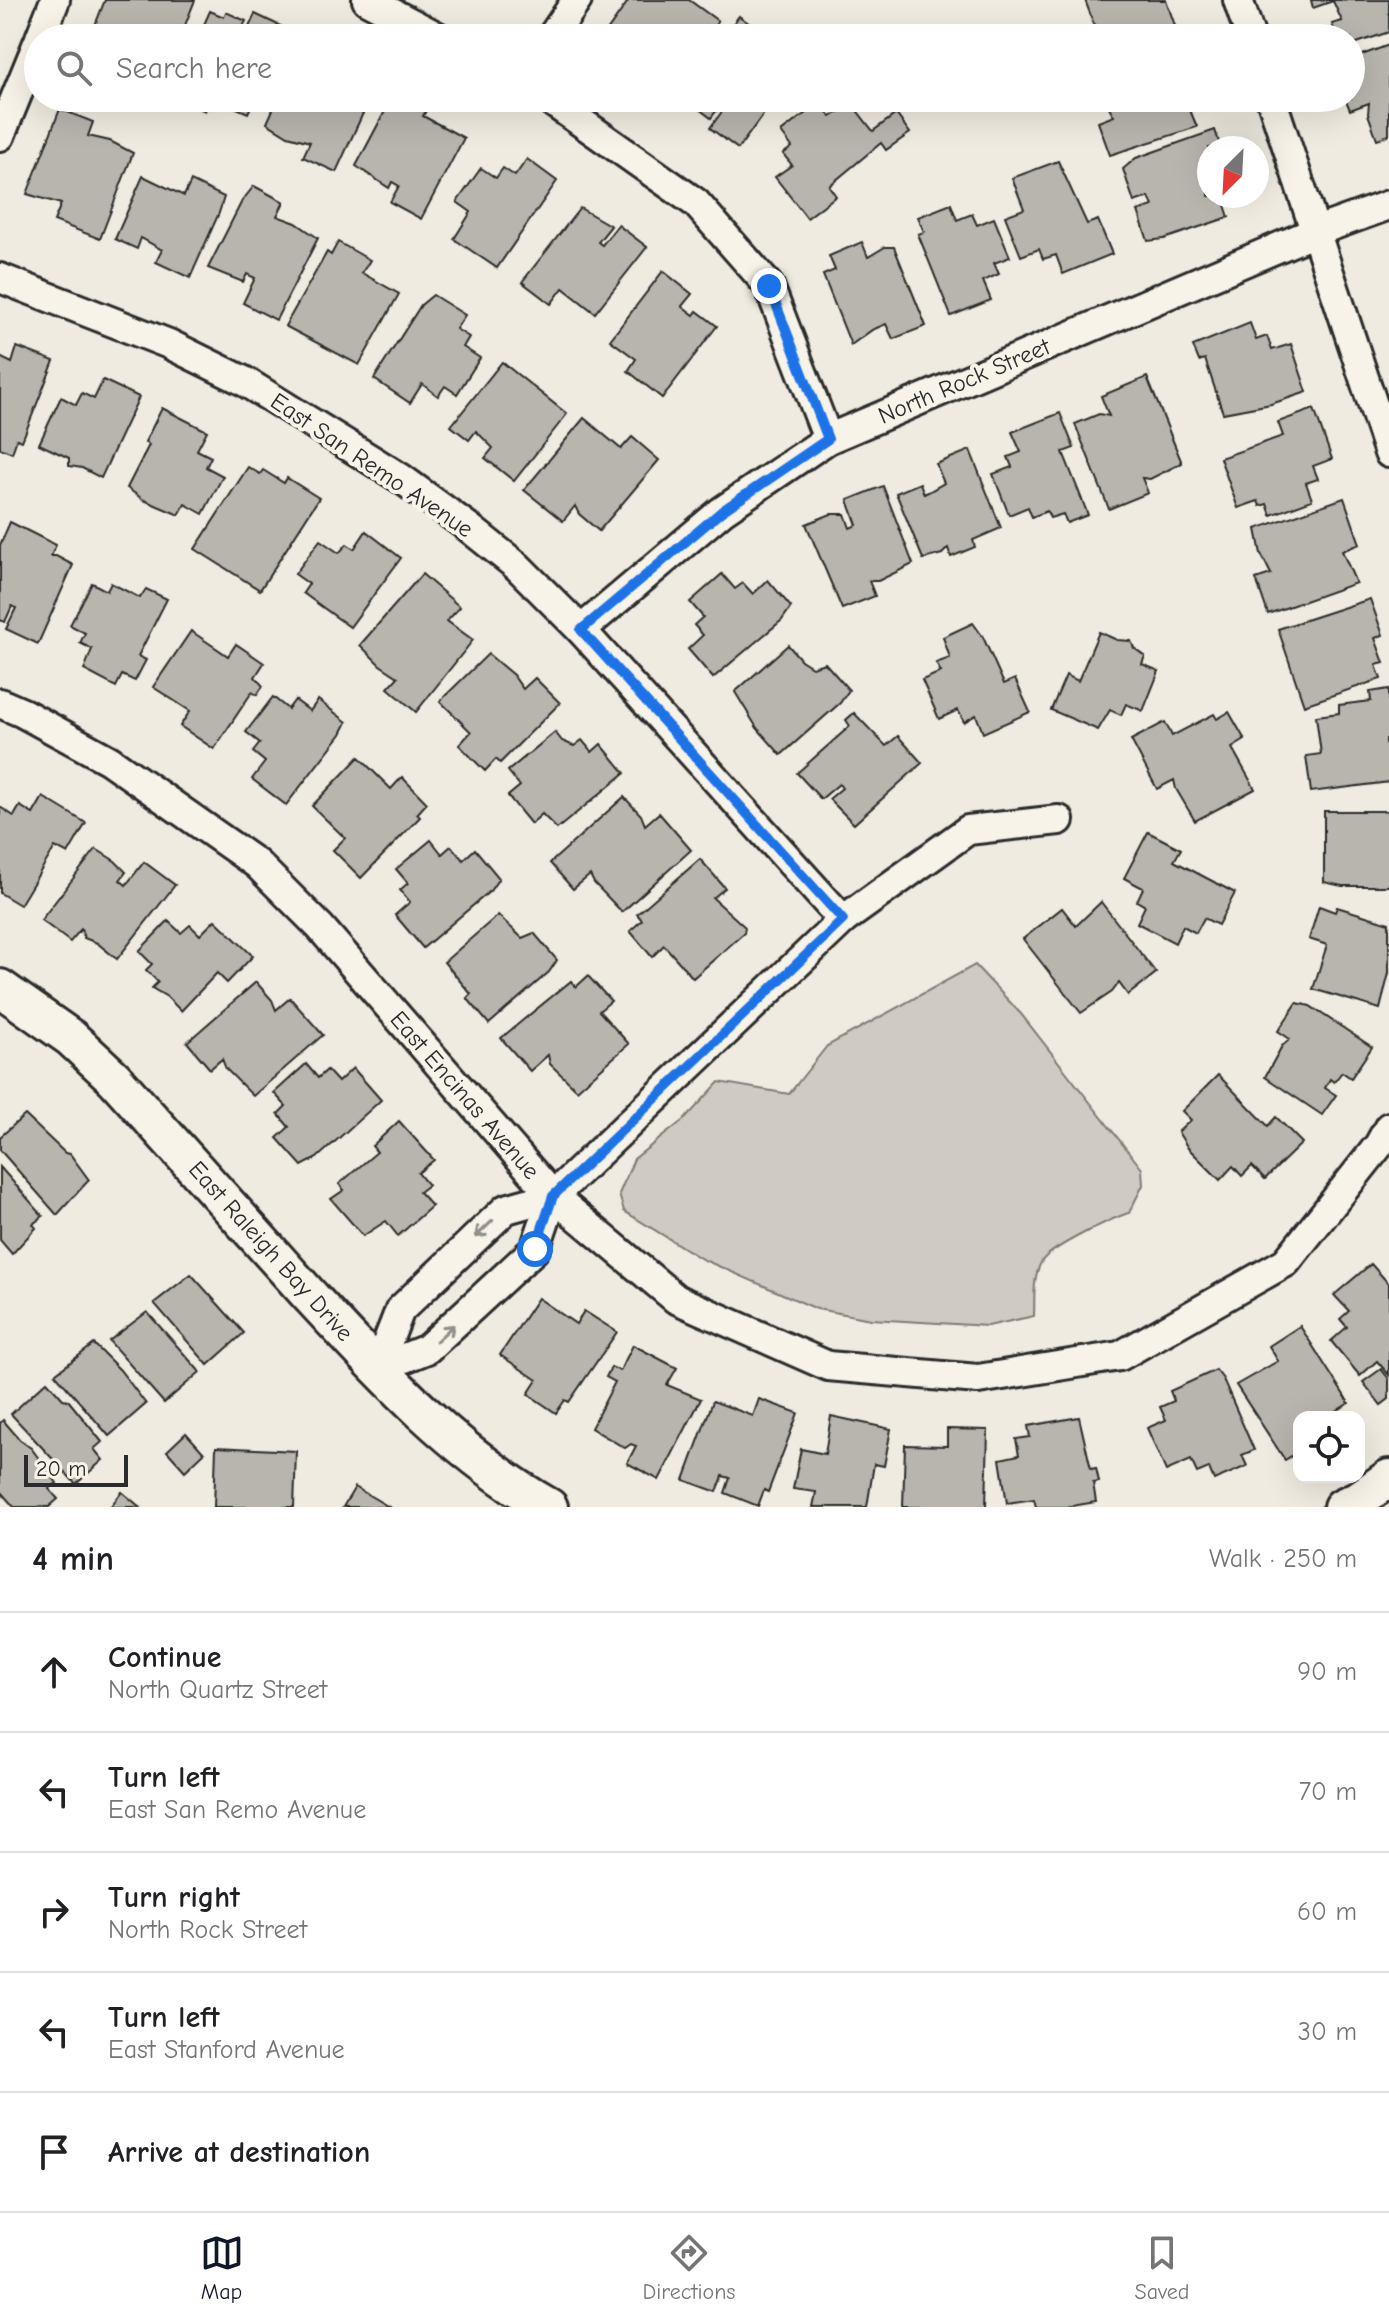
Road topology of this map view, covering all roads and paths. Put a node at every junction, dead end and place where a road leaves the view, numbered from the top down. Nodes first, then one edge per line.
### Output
1 (55, 0) edge
2 (367, 0) edge
3 (577, 0) edge
4 (1238, 0) edge
5 (45, 24) edge
6 (413, 24) edge
7 (561, 24) edge
8 (1246, 24) edge
9 (24, 77) edge
10 (567, 112) edge
11 (1276, 112) edge
12 (0, 136) edge
13 (1389, 205) edge
14 (1317, 231) junction
15 (0, 278) edge
16 (828, 439) junction
17 (1389, 453) edge
18 (581, 630) junction
19 (0, 703) edge
20 (1059, 820) dead end
21 (843, 920) junction
22 (0, 988) edge
23 (1384, 1136) edge
24 (553, 1196) junction
25 (377, 1369) junction
26 (1389, 1478) edge
27 (549, 1507) edge
28 (1342, 1507) edge

1 - 5 street
2 - 6 street
3 - 7 street
4 - 8 street
9 - 12 street
10 - 16 street
11 - 14 street
13 - 14 street, North Rock Street
14 - 16 street, North Rock Street
14 - 17 street
15 - 18 street, East San Remo Avenue
16 - 18 street, North Rock Street
18 - 21 street, East San Remo Avenue
19 - 24 street, East Encinas Avenue
20 - 21 street
21 - 24 street
22 - 25 street, East Raleigh Bay Drive
23 - 24 street, East Encinas Avenue
25 -> 24 street
24 -> 25 street
25 - 27 street, East Raleigh Bay Drive
26 - 28 street

